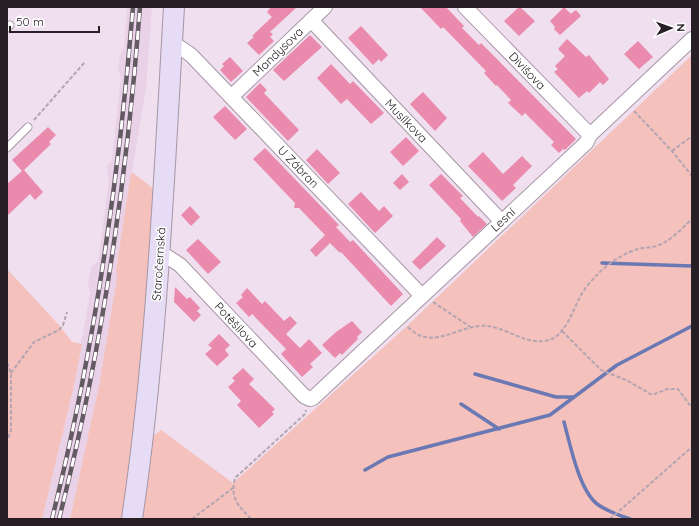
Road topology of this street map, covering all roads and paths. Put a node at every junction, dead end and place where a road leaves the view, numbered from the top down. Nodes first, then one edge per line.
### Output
1 (174, 7) edge
2 (325, 7) edge
3 (465, 7) edge
4 (310, 20) junction
5 (692, 38) edge
6 (172, 42) junction
7 (85, 62) dead end
8 (231, 96) junction
9 (625, 102) junction
10 (28, 127) joint
11 (590, 135) junction
12 (692, 136) edge
13 (7, 148) edge
14 (672, 151) junction
15 (692, 176) edge
16 (692, 219) edge
17 (502, 222) junction
18 (160, 252) junction
19 (427, 299) junction
20 (67, 312) dead end
21 (407, 326) dead end
22 (472, 328) junction
23 (562, 331) junction
24 (7, 363) edge
25 (11, 372) junction
26 (310, 399) junction
27 (692, 408) edge
28 (7, 441) edge
29 (692, 447) edge
30 (233, 488) junction
31 (132, 519) edge
32 (192, 519) edge
33 (251, 519) edge
34 (610, 519) edge

1 - 6 main road, Staročernská
2 - 4 street, Mandysova
3 - 11 street, Divišova
4 - 8 street, Mandysova
4 - 17 street, Musílkova
5 - 9 street, Lesní
6 - 8 street, U Zábran
6 - 18 main road, Staročernská
7 - 10 path
8 - 19 street, U Zábran
9 - 11 street, Lesní
9 - 14 path
10 - 13 lane
11 - 17 street, Lesní
12 - 14 path
14 - 15 path
16 - 23 path
17 - 19 street, Lesní
18 - 26 street, Potěšilova
18 - 31 main road, Staročernská
19 - 22 path
19 - 26 street, Lesní
20 - 25 path
21 - 22 path
22 - 23 path
23 - 27 path
24 - 25 path
25 - 28 path
26 - 30 path
29 - 34 path
30 - 32 path
30 - 33 path

